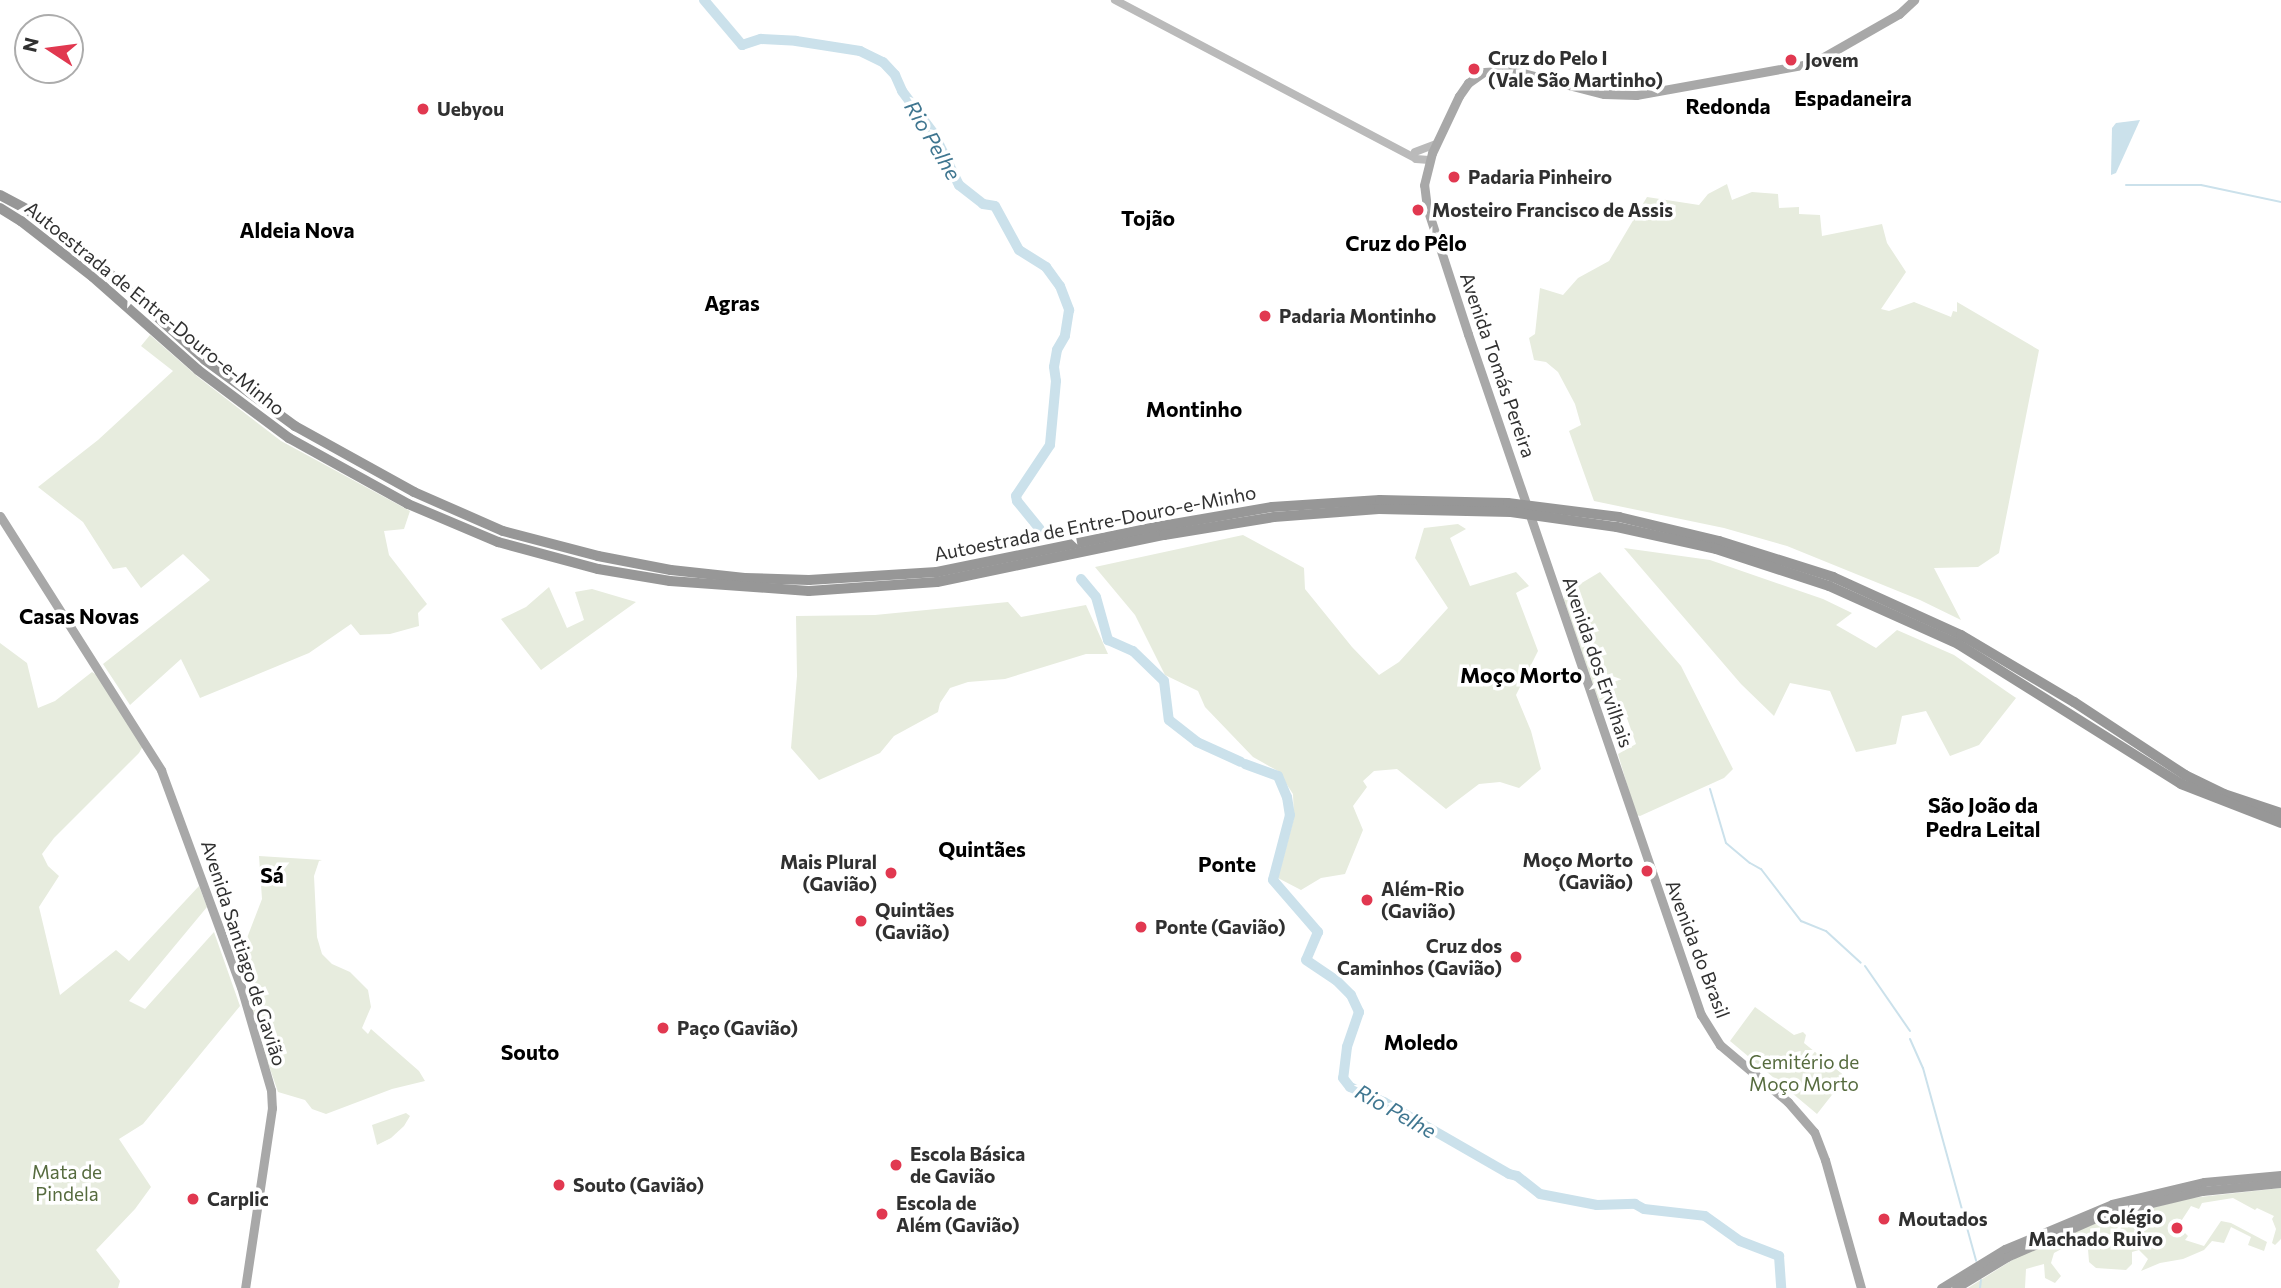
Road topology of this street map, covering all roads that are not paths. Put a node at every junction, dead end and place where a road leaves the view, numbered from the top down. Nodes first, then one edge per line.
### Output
1 (1115, 0) edge
2 (1914, 0) edge
3 (1436, 144) junction
4 (1416, 156) junction
5 (1429, 160) junction
6 (1424, 185) junction
7 (0, 195) edge
8 (0, 208) edge
9 (1510, 508) junction
10 (1528, 510) joint
11 (1546, 511) junction
12 (0, 516) edge
13 (2281, 813) edge
14 (2281, 823) edge
15 (1636, 825) joint
16 (2281, 1175) edge
17 (2281, 1183) edge
18 (245, 1288) edge
19 (1861, 1288) edge
20 (1941, 1288) edge
21 (1956, 1288) edge

1 - 4 main road
2 - 3 main road, Avenida Tomás Pereira
3 - 4 main road
3 - 5 main road, Avenida Tomás Pereira
4 - 5 main road
4 - 6 main road
5 - 6 main road, Avenida Tomás Pereira
6 - 10 main road, Avenida Tomás Pereira
7 - 9 highway, Autoestrada de Entre-Douro-e-Minho
8 - 9 highway, Autoestrada de Entre-Douro-e-Minho
9 - 11 highway, Autoestrada de Entre-Douro-e-Minho
10 - 15 main road, Avenida dos Ervilhais
11 - 13 highway, Autoestrada de Entre-Douro-e-Minho
11 - 14 highway, Autoestrada de Entre-Douro-e-Minho
12 - 18 main road, Avenida Santiago de Gavião
15 - 19 main road, Avenida do Brasil
16 - 20 highway
17 - 21 highway

